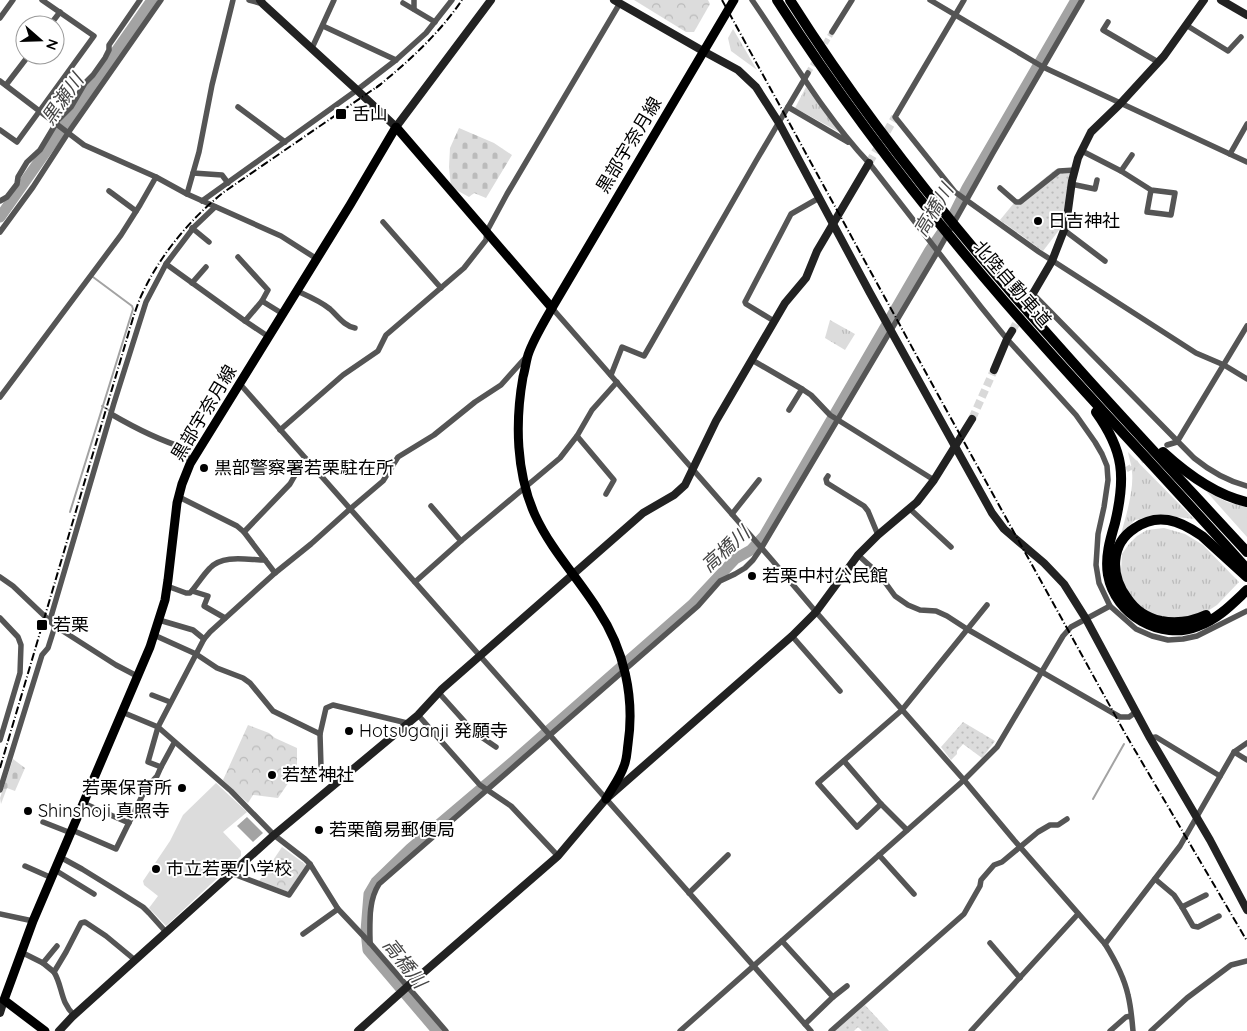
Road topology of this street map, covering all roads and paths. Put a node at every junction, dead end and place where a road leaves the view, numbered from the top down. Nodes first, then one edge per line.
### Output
1 (13, 0) edge
2 (42, 0) edge
3 (140, 0) edge
4 (161, 0) edge
5 (233, 0) edge
6 (249, 0) edge
7 (334, 0) edge
8 (414, 0) edge
9 (452, 0) edge
10 (491, 0) edge
11 (734, 0) edge
12 (752, 0) edge
13 (777, 0) edge
14 (790, 0) edge
15 (852, 0) edge
16 (930, 0) edge
17 (964, 0) edge
18 (1082, 0) edge
19 (1204, 0) edge
20 (1221, 0) edge
21 (262, 2) edge
22 (617, 2) edge
23 (403, 3) dead end
24 (414, 9) junction
25 (60, 12) junction
26 (58, 15) edge
27 (956, 15) junction
28 (1247, 15) edge
29 (0, 18) edge
30 (435, 22) junction
31 (1108, 22) dead end
32 (1186, 25) junction
33 (323, 26) junction
34 (832, 32) tunnel mouth
35 (1241, 37) dead end
36 (312, 48) junction
37 (703, 51) junction
38 (396, 60) junction
39 (1158, 62) junction
40 (22, 65) edge
41 (1043, 67) junction
42 (808, 73) tunnel mouth
43 (804, 79) junction
44 (0, 81) edge
45 (6, 86) junction
46 (357, 90) junction
47 (1120, 104) junction
48 (238, 107) dead end
49 (788, 107) junction
50 (40, 110) junction
51 (779, 123) junction
52 (57, 124) junction
53 (1247, 124) edge
54 (396, 128) junction
55 (0, 130) edge
56 (68, 133) junction
57 (285, 142) junction
58 (850, 143) junction
59 (1082, 151) junction
60 (1230, 154) junction
61 (1132, 155) dead end
62 (1247, 162) edge
63 (869, 163) junction
64 (1075, 170) junction
65 (1121, 170) junction
66 (193, 173) junction
67 (156, 177) junction
68 (1097, 180) dead end
69 (228, 183) junction
70 (1072, 184) junction
71 (1000, 188) dead end
72 (1151, 190) junction
73 (109, 191) dead end
74 (187, 194) junction
75 (819, 198) junction
76 (965, 200) junction
77 (0, 201) edge
78 (202, 201) junction
79 (214, 206) junction
80 (136, 211) junction
81 (383, 222) dead end
82 (832, 224) junction
83 (192, 228) junction
84 (1064, 230) junction
85 (0, 232) edge
86 (487, 232) junction
87 (955, 234) junction
88 (209, 242) dead end
89 (938, 251) junction
90 (238, 257) dead end
91 (316, 259) junction
92 (1052, 261) junction
93 (1105, 261) dead end
94 (166, 264) junction
95 (206, 267) dead end
96 (192, 283) junction
97 (441, 288) junction
98 (297, 291) junction
99 (1033, 294) junction
100 (1004, 300) junction
101 (262, 301) junction
102 (1028, 302) tunnel mouth
103 (552, 308) junction
104 (283, 314) junction
105 (245, 321) junction
106 (774, 321) junction
107 (1247, 326) edge
108 (355, 328) dead end
109 (890, 330) junction
110 (1012, 331) tunnel mouth
111 (269, 337) junction
112 (1007, 339) junction
113 (528, 355) junction
114 (752, 360) junction
115 (1074, 363) junction
116 (1224, 366) junction
117 (994, 370) tunnel mouth
118 (611, 375) junction
119 (1247, 379) edge
120 (616, 382) junction
121 (240, 384) junction
122 (802, 389) junction
123 (0, 397) edge
124 (789, 410) dead end
125 (111, 414) junction
126 (972, 419) tunnel mouth
127 (837, 420) junction
128 (280, 430) junction
129 (576, 436) junction
130 (1177, 442) junction
131 (1167, 445) dead end
132 (955, 447) junction
133 (306, 459) junction
134 (192, 462) junction
135 (693, 470) junction
136 (1117, 475) tunnel mouth
137 (828, 476) dead end
138 (759, 480) dead end
139 (934, 480) junction
140 (1108, 480) junction
141 (1247, 486) edge
142 (525, 487) junction
143 (606, 494) dead end
144 (179, 497) junction
145 (1247, 502) edge
146 (430, 506) dead end
147 (350, 508) junction
148 (910, 509) junction
149 (732, 514) junction
150 (244, 532) junction
151 (878, 534) junction
152 (461, 540) junction
153 (951, 547) dead end
154 (762, 548) junction
155 (1247, 552) edge
156 (858, 556) junction
157 (265, 560) junction
158 (1243, 567) edge
159 (275, 573) junction
160 (572, 574) junction
161 (0, 577) edge
162 (1247, 578) edge
163 (415, 582) junction
164 (1247, 582) edge
165 (167, 586) junction
166 (1247, 590) edge
167 (192, 591) junction
168 (987, 605) dead end
169 (1110, 606) junction
170 (1247, 611) edge
171 (816, 612) junction
172 (0, 618) edge
173 (225, 618) junction
174 (1086, 619) junction
175 (50, 620) junction
176 (159, 620) junction
177 (55, 626) junction
178 (967, 629) junction
179 (154, 635) junction
180 (792, 636) junction
181 (204, 639) junction
182 (196, 654) junction
183 (480, 656) junction
184 (624, 671) junction
185 (1042, 672) junction
186 (137, 676) junction
187 (840, 691) dead end
188 (439, 692) junction
189 (152, 695) dead end
190 (170, 702) junction
191 (902, 710) junction
192 (122, 712) junction
193 (1136, 712) junction
194 (418, 715) junction
195 (407, 723) junction
196 (158, 727) junction
197 (320, 734) junction
198 (550, 735) junction
199 (1150, 738) junction
200 (0, 740) edge
201 (174, 743) junction
202 (1247, 743) edge
203 (496, 746) dead end
204 (1234, 752) junction
205 (1247, 760) edge
206 (844, 761) junction
207 (161, 767) junction
208 (1220, 776) junction
209 (964, 780) junction
210 (335, 783) junction
211 (0, 790) edge
212 (488, 790) junction
213 (606, 799) junction
214 (83, 803) junction
215 (882, 804) junction
216 (1197, 817) junction
217 (1066, 819) dead end
218 (43, 822) dead end
219 (129, 823) junction
220 (907, 830) junction
221 (72, 831) junction
222 (274, 835) junction
223 (1020, 846) junction
224 (728, 855) dead end
225 (879, 855) junction
226 (558, 856) junction
227 (60, 858) junction
228 (310, 864) junction
229 (25, 866) dead end
230 (231, 873) junction
231 (53, 874) junction
232 (1155, 879) junction
233 (689, 893) junction
234 (94, 894) dead end
235 (914, 894) dead end
236 (1206, 895) dead end
237 (1182, 906) junction
238 (338, 909) junction
239 (1247, 910) edge
240 (0, 914) edge
241 (1078, 914) junction
242 (1219, 916) dead end
243 (33, 921) junction
244 (166, 932) junction
245 (303, 934) dead end
246 (782, 941) junction
247 (370, 943) junction
248 (990, 944) dead end
249 (1105, 944) junction
250 (57, 946) dead end
251 (21, 952) junction
252 (135, 960) junction
253 (1247, 962) edge
254 (43, 963) junction
255 (754, 966) junction
256 (54, 972) junction
257 (1020, 978) junction
258 (408, 986) junction
259 (846, 986) dead end
260 (833, 997) junction
261 (4, 1000) junction
262 (0, 1014) edge
263 (74, 1015) junction
264 (1131, 1016) junction
265 (805, 1024) junction
266 (43, 1031) edge
267 (59, 1031) edge
268 (358, 1031) edge
269 (446, 1031) edge
270 (680, 1031) edge
271 (811, 1031) edge
272 (831, 1031) edge
273 (971, 1031) edge
274 (1110, 1031) edge
275 (1133, 1031) edge
276 (1151, 1031) edge

1 - 29 street
2 - 25 street
3 - 52 street
4 - 56 street
5 - 66 street
6 - 21 street
7 - 33 street
8 - 24 street
9 - 30 street
10 - 54 street
11 - 37 main road, 黒部宇奈月線
12 - 43 street
13 - 87 highway, 北陸自動車道
14 - 87 highway, 北陸自動車道
15 - 34 street
16 - 27 street
17 - 27 street
18 - 41 street
19 - 32 street
20 - 28 street
21 - 36 street
22 - 37 street
22 - 86 street
23 - 24 street
24 - 30 street
25 - 26 street
25 - 50 street
27 - 41 street
27 - 76 street
30 - 38 street
31 - 39 street
32 - 35 street
32 - 39 street
33 - 36 street
33 - 38 street
36 - 46 street
37 - 51 street
37 - 103 main road, 黒部宇奈月線
38 - 46 street
39 - 47 street
40 - 45 street
41 - 47 street
41 - 76 street
42 - 43 street
43 - 49 street
43 - 58 street
44 - 45 street
45 - 50 street
46 - 54 street
46 - 57 street
47 - 59 street
47 - 60 street
48 - 57 street
49 - 51 street
49 - 58 street
50 - 52 street
50 - 55 street
51 - 75 street
51 - 118 street
52 - 56 street
52 - 77 street
53 - 60 street
54 - 86 main road
54 - 91 main road, 黒部宇奈月線
56 - 67 street
56 - 85 street
57 - 69 street
58 - 63 street
59 - 64 street
59 - 65 street
60 - 62 street
61 - 65 street
63 - 82 street
63 - 89 street
64 - 70 street
64 - 71 street
65 - 72 street
66 - 69 street
66 - 74 street
67 - 74 street
67 - 80 street
68 - 70 street
69 - 78 street
70 - 84 street
72 - 72 street
73 - 80 street
74 - 78 street
75 - 82 street
75 - 106 street
76 - 89 street
76 - 92 street
78 - 79 street
79 - 83 street
79 - 91 street
80 - 123 street
81 - 97 street
82 - 106 street
82 - 109 street
83 - 88 street
83 - 94 street
84 - 92 street
84 - 93 street
86 - 97 street
86 - 103 main road
87 - 100 highway, 北陸自動車道
87 - 115 highway, 北陸自動車道
89 - 109 street
89 - 112 street
90 - 101 street
91 - 98 main road, 黒部宇奈月線
92 - 99 street
92 - 116 street
94 - 96 street
94 - 125 street
95 - 96 street
96 - 105 street
97 - 128 street
98 - 104 main road, 黒部宇奈月線
98 - 108 street
99 - 102 street
99 - 130 street
100 - 158 highway, 北陸自動車道
100 - 166 highway
101 - 104 street
101 - 105 street
103 - 113 main road, 黒部宇奈月線
103 - 118 street
104 - 111 main road, 黒部宇奈月線
105 - 111 street
106 - 114 street
107 - 116 street
109 - 127 street
109 - 132 street
110 - 112 street
111 - 121 main road, 黒部宇奈月線
112 - 117 street
112 - 140 street
113 - 142 main road, 黒部宇奈月線
113 - 147 street
114 - 122 street
114 - 135 street
115 - 145 highway
115 - 155 highway, 北陸自動車道
116 - 119 street
116 - 130 street
118 - 120 street
120 - 129 street
120 - 135 street
121 - 128 street
121 - 134 main road, 黒部宇奈月線
122 - 124 street
122 - 127 street
125 - 134 street
125 - 175 street
126 - 132 street
127 - 139 street
127 - 154 street
128 - 133 street
129 - 142 street
129 - 143 street
130 - 131 street
130 - 141 street
132 - 139 street
132 - 174 street
133 - 147 street
133 - 150 street
134 - 144 main road, 黒部宇奈月線
135 - 149 street
135 - 160 street
136 - 140 street
137 - 151 street
138 - 149 street
139 - 148 street
140 - 169 street
142 - 152 street
142 - 160 main road, 黒部宇奈月線
144 - 150 street
144 - 165 main road, 黒部宇奈月線
146 - 152 street
147 - 159 street
147 - 163 street
148 - 151 street
148 - 153 street
149 - 154 street
150 - 157 street
151 - 156 street
152 - 163 street
154 - 171 street
154 - 184 street
156 - 171 street
156 - 178 street
157 - 159 street
157 - 167 street
158 - 162 highway
158 - 164 highway
159 - 173 street
160 - 183 street
160 - 184 main road, 黒部宇奈月線
161 - 175 street
163 - 183 street
165 - 167 street
165 - 176 main road, 黒部宇奈月線
167 - 173 street
168 - 178 street
169 - 170 street
169 - 174 street
171 - 180 street
171 - 191 street
172 - 200 street
173 - 181 street
174 - 185 street
174 - 193 street
175 - 177 street
176 - 179 main road, 黒部宇奈月線
176 - 181 street
177 - 186 street
177 - 211 street
178 - 185 street
178 - 191 street
179 - 182 street
179 - 186 main road, 黒部宇奈月線
180 - 187 street
180 - 213 street
181 - 182 street
182 - 190 street
182 - 197 street
183 - 188 street
183 - 198 street
184 - 198 street
184 - 213 main road, 黒部宇奈月線
185 - 193 street
185 - 209 street
186 - 192 main road, 黒部宇奈月線
188 - 194 street
188 - 203 street
189 - 190 street
190 - 196 street
191 - 206 street
191 - 209 street
192 - 196 street
192 - 214 main road, 黒部宇奈月線
193 - 199 street
194 - 195 street
194 - 212 street
195 - 197 street
195 - 210 street
196 - 201 street
196 - 207 street
197 - 210 street
198 - 212 street
198 - 213 street
199 - 208 street
199 - 216 street
201 - 207 street
201 - 222 street
202 - 204 street
204 - 205 street
204 - 208 street
206 - 215 street
206 - 215 street
207 - 219 street
208 - 216 street
209 - 220 street
209 - 223 street
210 - 222 street
212 - 226 street
212 - 247 street
213 - 226 street
213 - 233 street
214 - 219 street
214 - 221 main road, 黒部宇奈月線
215 - 220 street
216 - 232 street
216 - 239 street
217 - 223 street
218 - 221 street
219 - 221 street
220 - 225 street
221 - 227 main road, 黒部宇奈月線
222 - 228 street
222 - 230 street
223 - 241 street
223 - 272 street
224 - 233 street
225 - 235 street
225 - 246 street
226 - 258 street
227 - 231 main road, 黒部宇奈月線
227 - 244 street
228 - 230 street
228 - 238 street
229 - 231 street
230 - 244 street
231 - 234 street
231 - 243 main road, 黒部宇奈月線
232 - 237 street
232 - 249 street
233 - 255 street
236 - 237 street
237 - 242 street
238 - 245 street
238 - 247 street
240 - 243 street
241 - 249 street
241 - 257 street
243 - 251 main road, 黒部宇奈月線
244 - 252 street
246 - 255 street
246 - 260 street
247 - 258 street
248 - 257 street
249 - 264 street
250 - 254 street
251 - 254 street
251 - 261 main road, 黒部宇奈月線
252 - 256 street
252 - 263 street
253 - 276 street
254 - 256 street
255 - 265 street
255 - 270 street
256 - 263 street
257 - 273 street
258 - 268 street
258 - 269 street
259 - 260 street
260 - 265 street
261 - 262 street
261 - 266 main road
263 - 267 street
264 - 274 street
264 - 275 street
265 - 271 street

